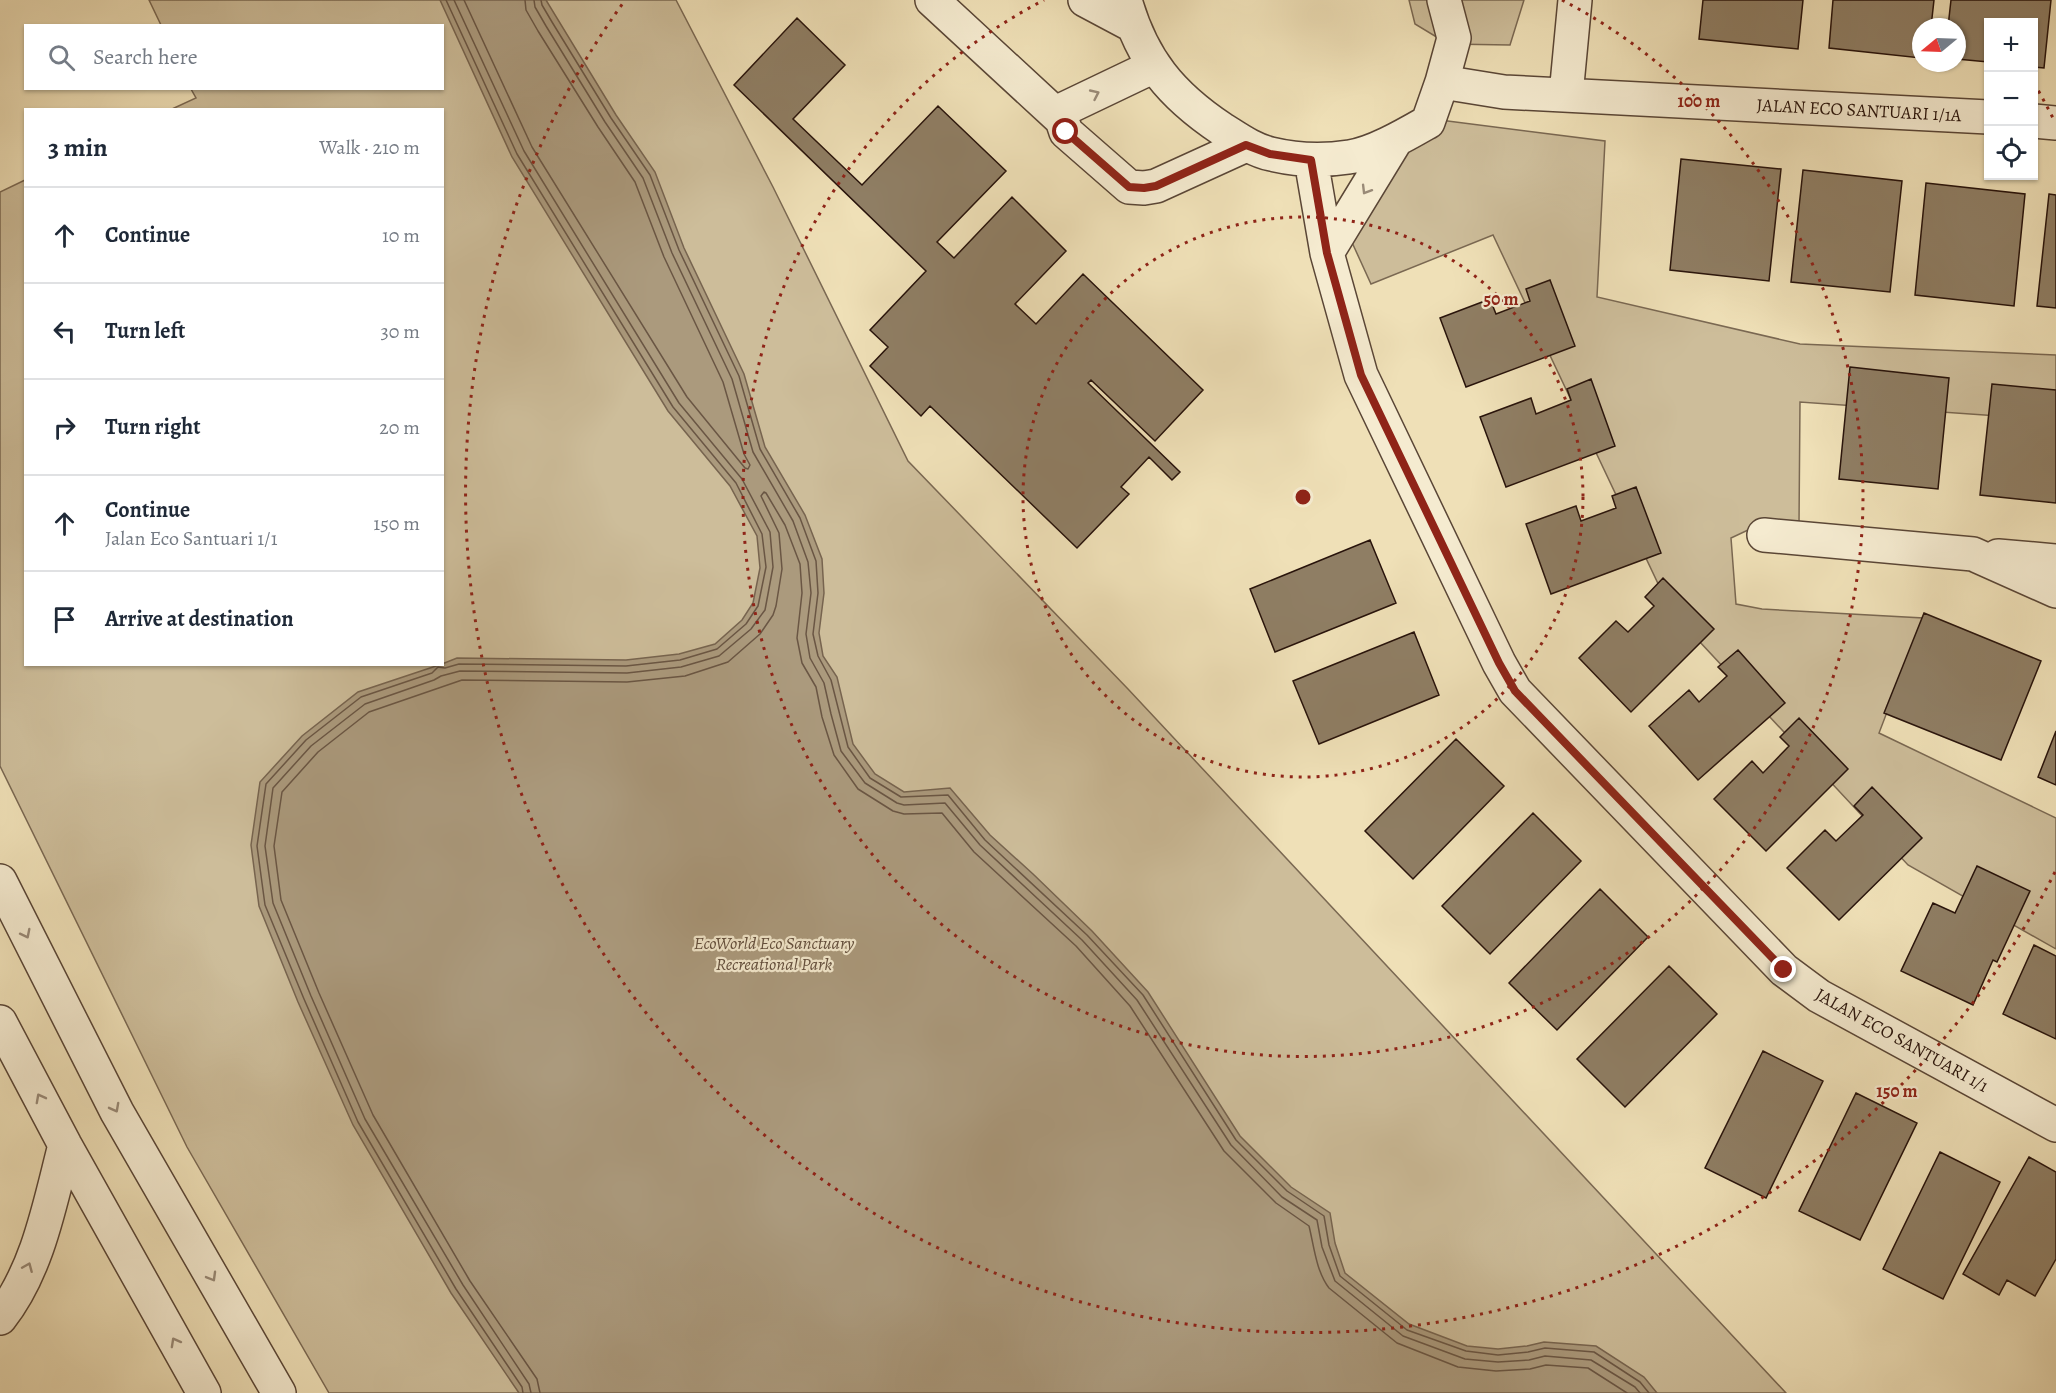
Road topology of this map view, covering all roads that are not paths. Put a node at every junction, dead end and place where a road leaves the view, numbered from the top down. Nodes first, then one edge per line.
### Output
1 (933, 0) edge
2 (1085, 0) edge
3 (1444, 0) edge
4 (1575, 0) edge
5 (1129, 12) edge
6 (1154, 66) junction
7 (1442, 82) junction
8 (1566, 94) junction
9 (1984, 117) edge
10 (1062, 120) junction
11 (2038, 121) edge
12 (2056, 123) edge
13 (1396, 140) junction
14 (1246, 145) junction
15 (1311, 160) junction
16 (1327, 253) junction
17 (1764, 535) dead end
18 (1972, 554) junction
19 (2056, 561) edge
20 (2056, 591) edge
21 (0, 881) edge
22 (0, 1022) edge
23 (2056, 1125) edge
24 (65, 1145) junction
25 (0, 1318) edge
26 (204, 1393) edge
27 (279, 1393) edge

1 - 10 street
2 - 5 street
3 - 7 street
4 - 8 street
5 - 6 street
10 -> 6 street
6 - 14 street
7 - 8 street, JALAN ECO SANTUARI 1/1A
7 - 13 street
8 - 9 street, JALAN ECO SANTUARI 1/1A
10 - 14 street
11 - 12 street
13 - 15 street
13 -> 16 street
14 - 15 street
15 - 16 street, JALAN ECO SANTUARI 1/1
16 - 23 street, JALAN ECO SANTUARI 1/1
17 - 18 street
18 - 19 street
18 - 20 street
21 -> 27 street
24 -> 22 street
25 -> 24 street
26 -> 24 street

